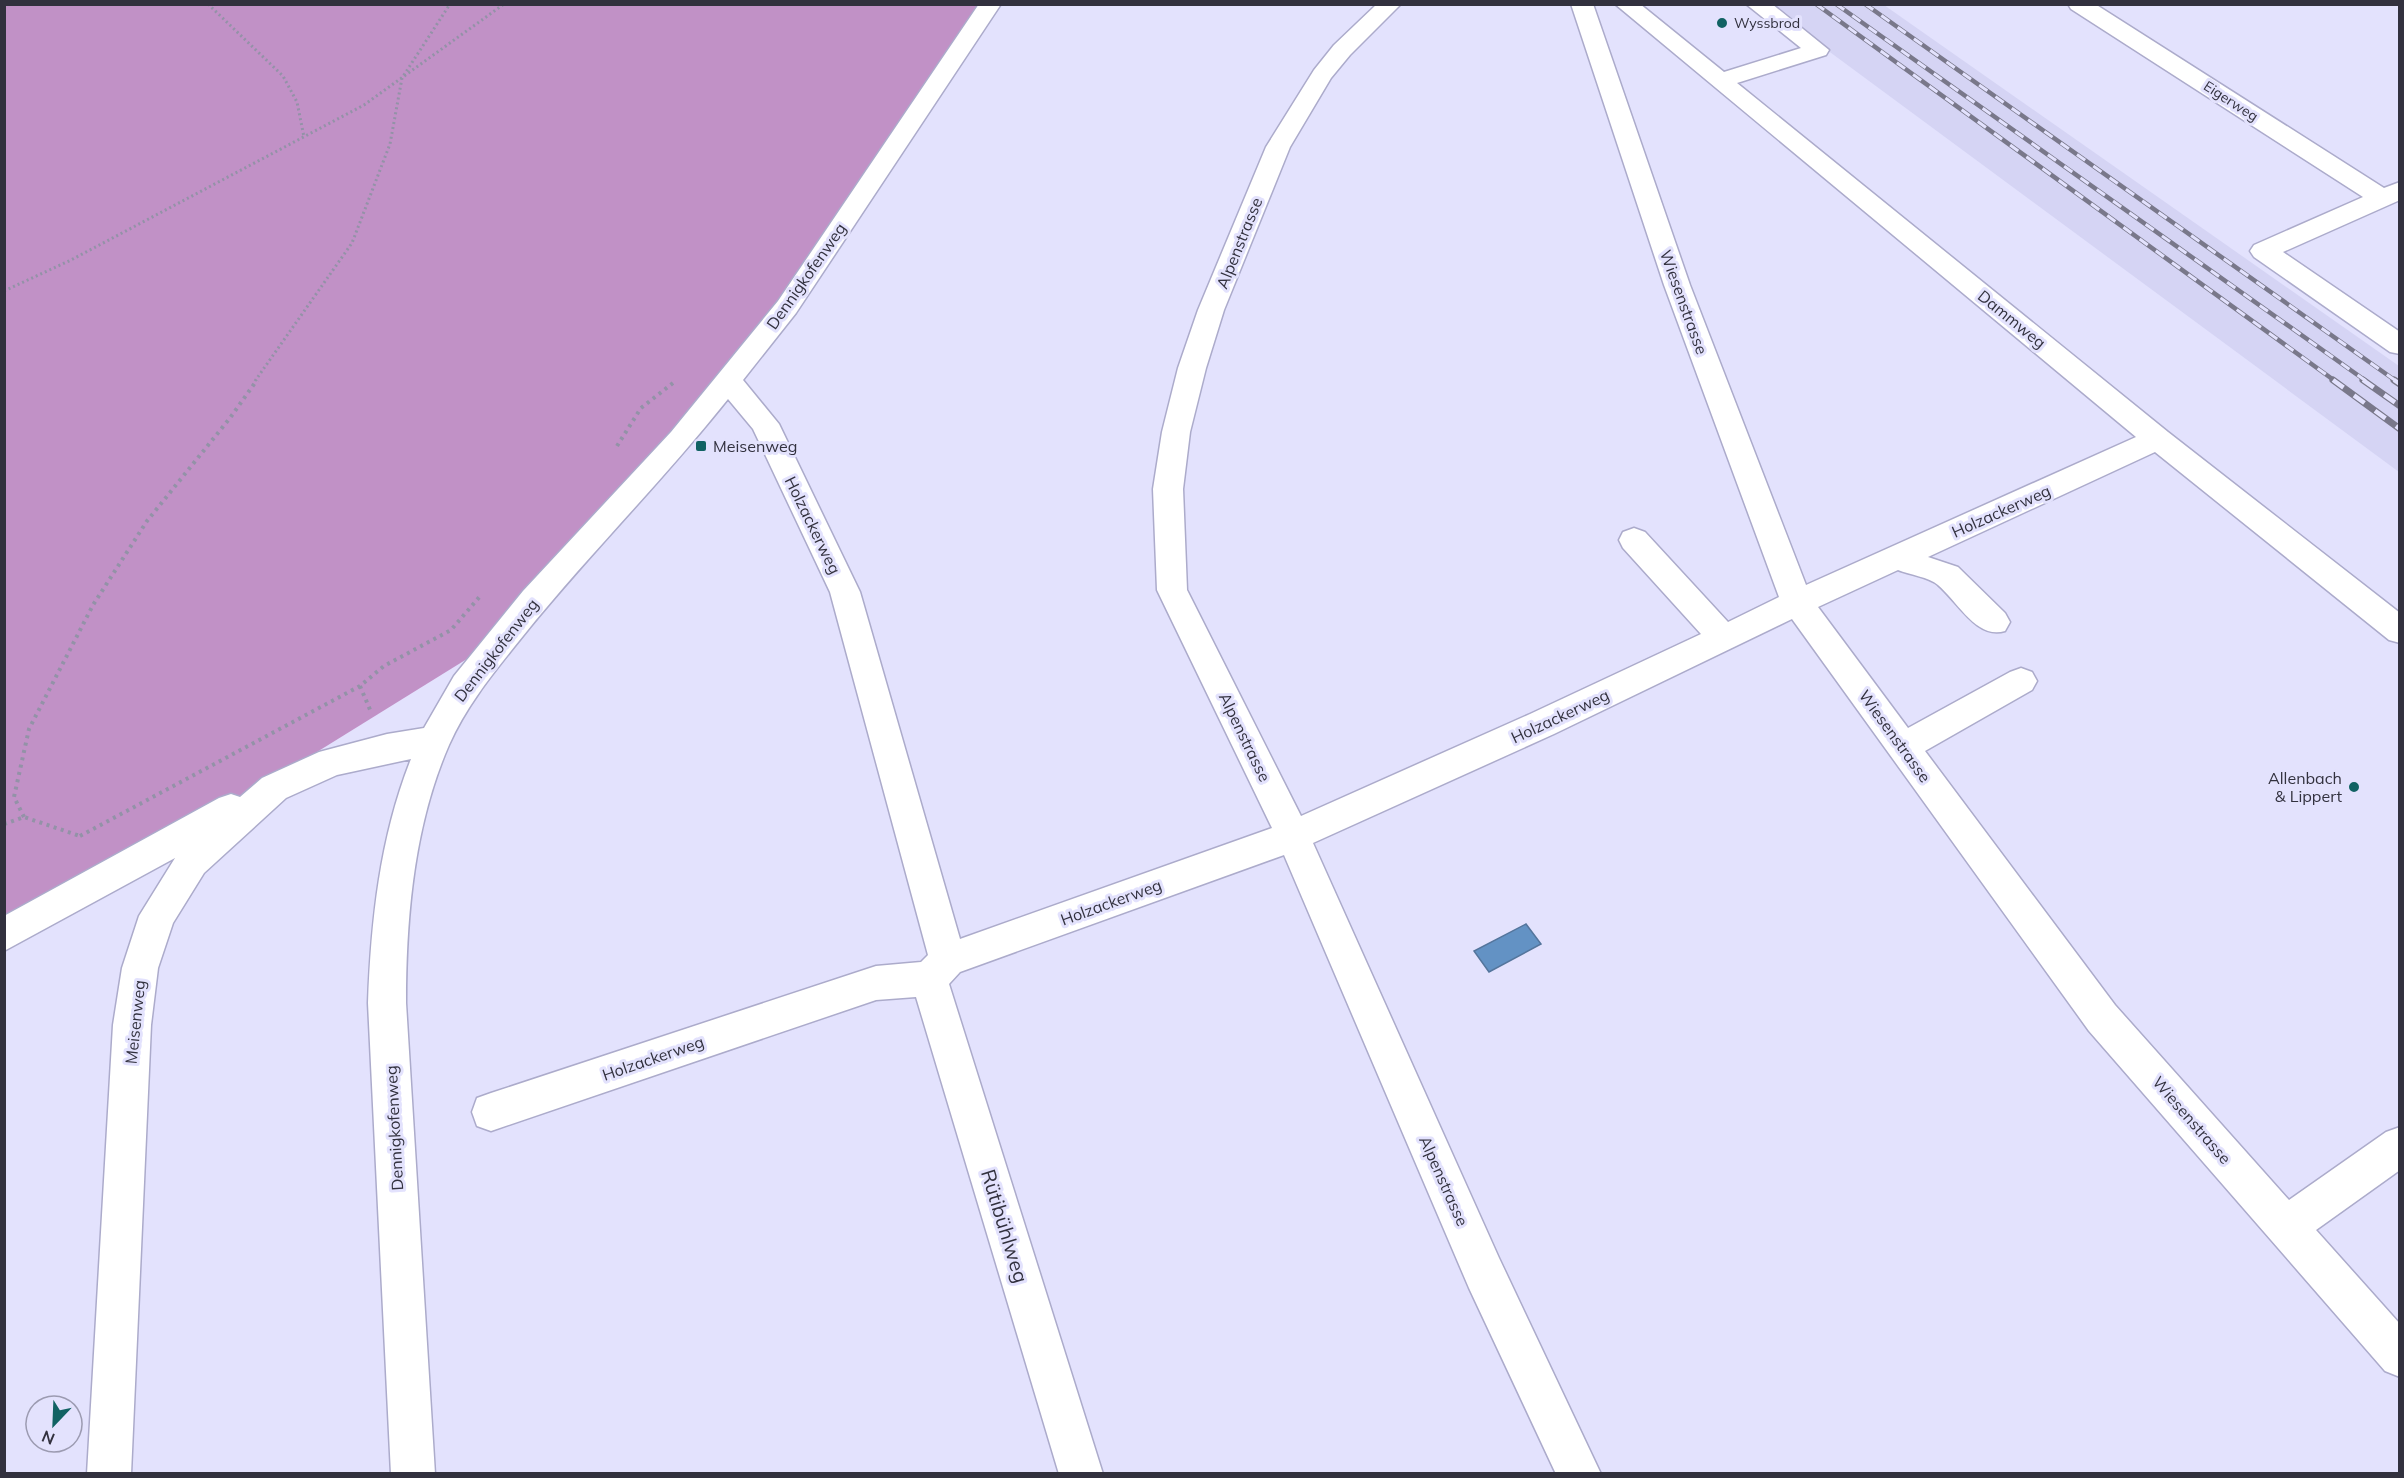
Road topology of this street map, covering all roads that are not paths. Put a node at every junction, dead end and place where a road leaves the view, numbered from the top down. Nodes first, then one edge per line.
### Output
1 (990, 4) edge
2 (1390, 4) edge
3 (1582, 4) edge
4 (1626, 4) edge
5 (1757, 4) edge
6 (2079, 4) edge
7 (1720, 81) junction
8 (2391, 194) edge
9 (2400, 345) edge
10 (728, 381) junction
11 (2158, 439) junction
12 (1634, 540) dead end
13 (1896, 558) junction
14 (1797, 603) junction
15 (1994, 622) dead end
16 (2400, 631) edge
17 (1724, 638) junction
18 (2021, 681) dead end
19 (434, 741) junction
20 (1903, 747) junction
21 (274, 788) junction
22 (1293, 836) junction
23 (4, 935) edge
24 (939, 970) junction
25 (491, 1112) dead end
26 (2400, 1146) edge
27 (2286, 1227) junction
28 (2400, 1356) edge
29 (109, 1473) edge
30 (413, 1473) edge
31 (1082, 1473) edge
32 (1579, 1473) edge

1 - 10 street, Dennigkofenweg
2 - 22 street, Alpenstrasse
3 - 14 street, Wiesenstrasse
4 - 7 street, Dammweg
5 - 7 street
6 - 8 street, Eigerweg
7 - 11 street, Dammweg
8 - 9 street, Eigerweg
10 - 19 street, Dennigkofenweg
10 - 24 street, Holzackerweg
11 - 13 street, Holzackerweg
11 - 16 street, Dammweg
12 - 17 street
13 - 14 street, Holzackerweg
13 - 15 street
14 - 17 street, Holzackerweg
14 - 20 street, Wiesenstrasse
17 - 22 street, Holzackerweg
18 - 20 street
19 - 21 street, Meisenweg
19 - 30 street, Dennigkofenweg
20 - 27 street, Wiesenstrasse
21 - 23 street
21 - 29 street, Meisenweg
22 - 24 street, Holzackerweg
22 - 32 street, Alpenstrasse
24 - 25 street, Holzackerweg
24 - 31 street, Rütibühlweg
26 - 27 street
27 - 28 street, Wiesenstrasse

